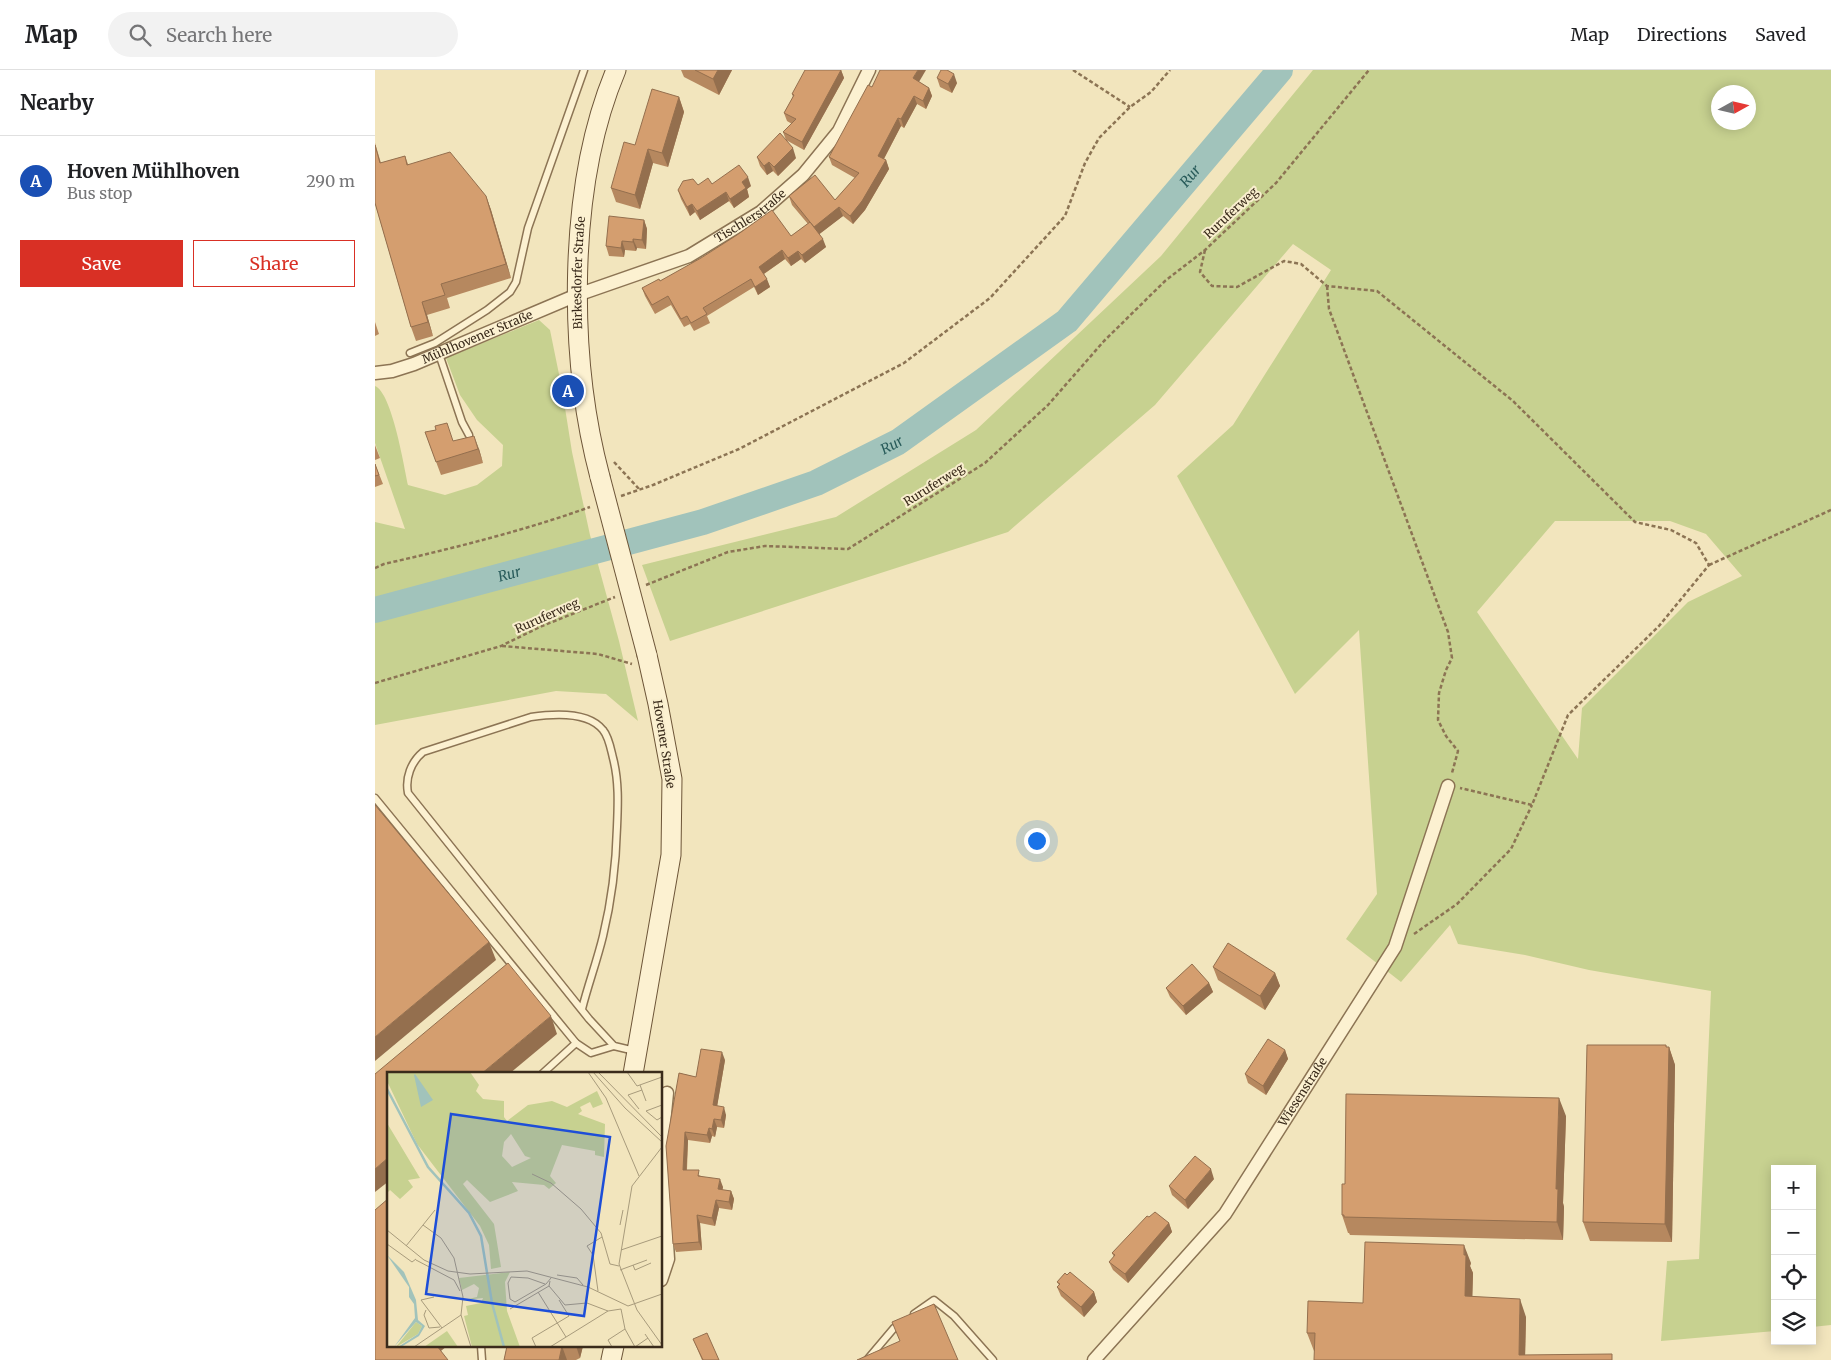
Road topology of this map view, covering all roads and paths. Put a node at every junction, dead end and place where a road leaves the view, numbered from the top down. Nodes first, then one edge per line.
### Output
1 (584, 70) edge
2 (616, 70) edge
3 (869, 70) edge
4 (1073, 70) edge
5 (1170, 70) edge
6 (1369, 70) edge
7 (1129, 107) junction
8 (1205, 250) junction
9 (1327, 286) junction
10 (577, 295) junction
11 (437, 348) junction
12 (409, 352) dead end
13 (375, 373) edge
14 (469, 435) edge
15 (615, 463) dead end
16 (600, 477) joint
17 (640, 490) junction
18 (613, 500) dead end
19 (594, 506) dead end
20 (1831, 510) edge
21 (1709, 565) junction
22 (375, 568) edge
23 (640, 587) dead end
24 (623, 594) dead end
25 (501, 646) junction
26 (639, 659) junction
27 (375, 683) edge
28 (1453, 767) dead end
29 (1449, 786) joint
30 (375, 798) edge
31 (1533, 805) junction
32 (1395, 947) junction
33 (513, 967) junction
34 (506, 973) edge
35 (582, 1009) junction
36 (576, 1043) junction
37 (615, 1046) junction
38 (636, 1052) junction
39 (544, 1072) edge
40 (633, 1072) edge
41 (667, 1093) dead end
42 (663, 1134) edge
43 (663, 1184) edge
44 (663, 1274) edge
45 (910, 1317) edge
46 (902, 1322) edge
47 (867, 1360) edge
48 (993, 1360) edge
49 (1094, 1360) edge

1 - 11 lane
2 - 10 main road, Birkesdorfer Straße
3 - 10 street, Tischlerstraße
4 - 7 path
5 - 7 path
6 - 8 path, Ruruferweg
7 - 17 path
8 - 9 path
8 - 23 path, Ruruferweg
9 - 21 path
9 - 28 path
10 - 11 street, Mühlhovener Straße
10 - 16 main road, Birkesdorfer Straße
11 - 12 lane
11 - 13 street, Mühlhovener Straße
11 - 14 lane
15 - 17 path
16 - 26 main road, Hovener Straße, bridge
17 - 18 path
19 - 22 path
20 - 21 path
21 - 31 path
24 - 25 path, Ruruferweg
25 - 26 path
25 - 27 path, Ruruferweg
26 - 38 main road, Hovener Straße
29 - 31 path
29 - 32 street, Wiesenstraße
30 - 33 lane
31 - 32 path
32 - 49 street, Wiesenstraße
33 - 34 lane
33 - 36 lane
35 - 35 lane
35 - 37 lane
36 - 37 lane
36 - 39 lane
37 - 38 lane
38 - 40 main road, Hovener Straße
41 - 42 street
43 - 44 street
45 - 48 lane
46 - 47 lane

